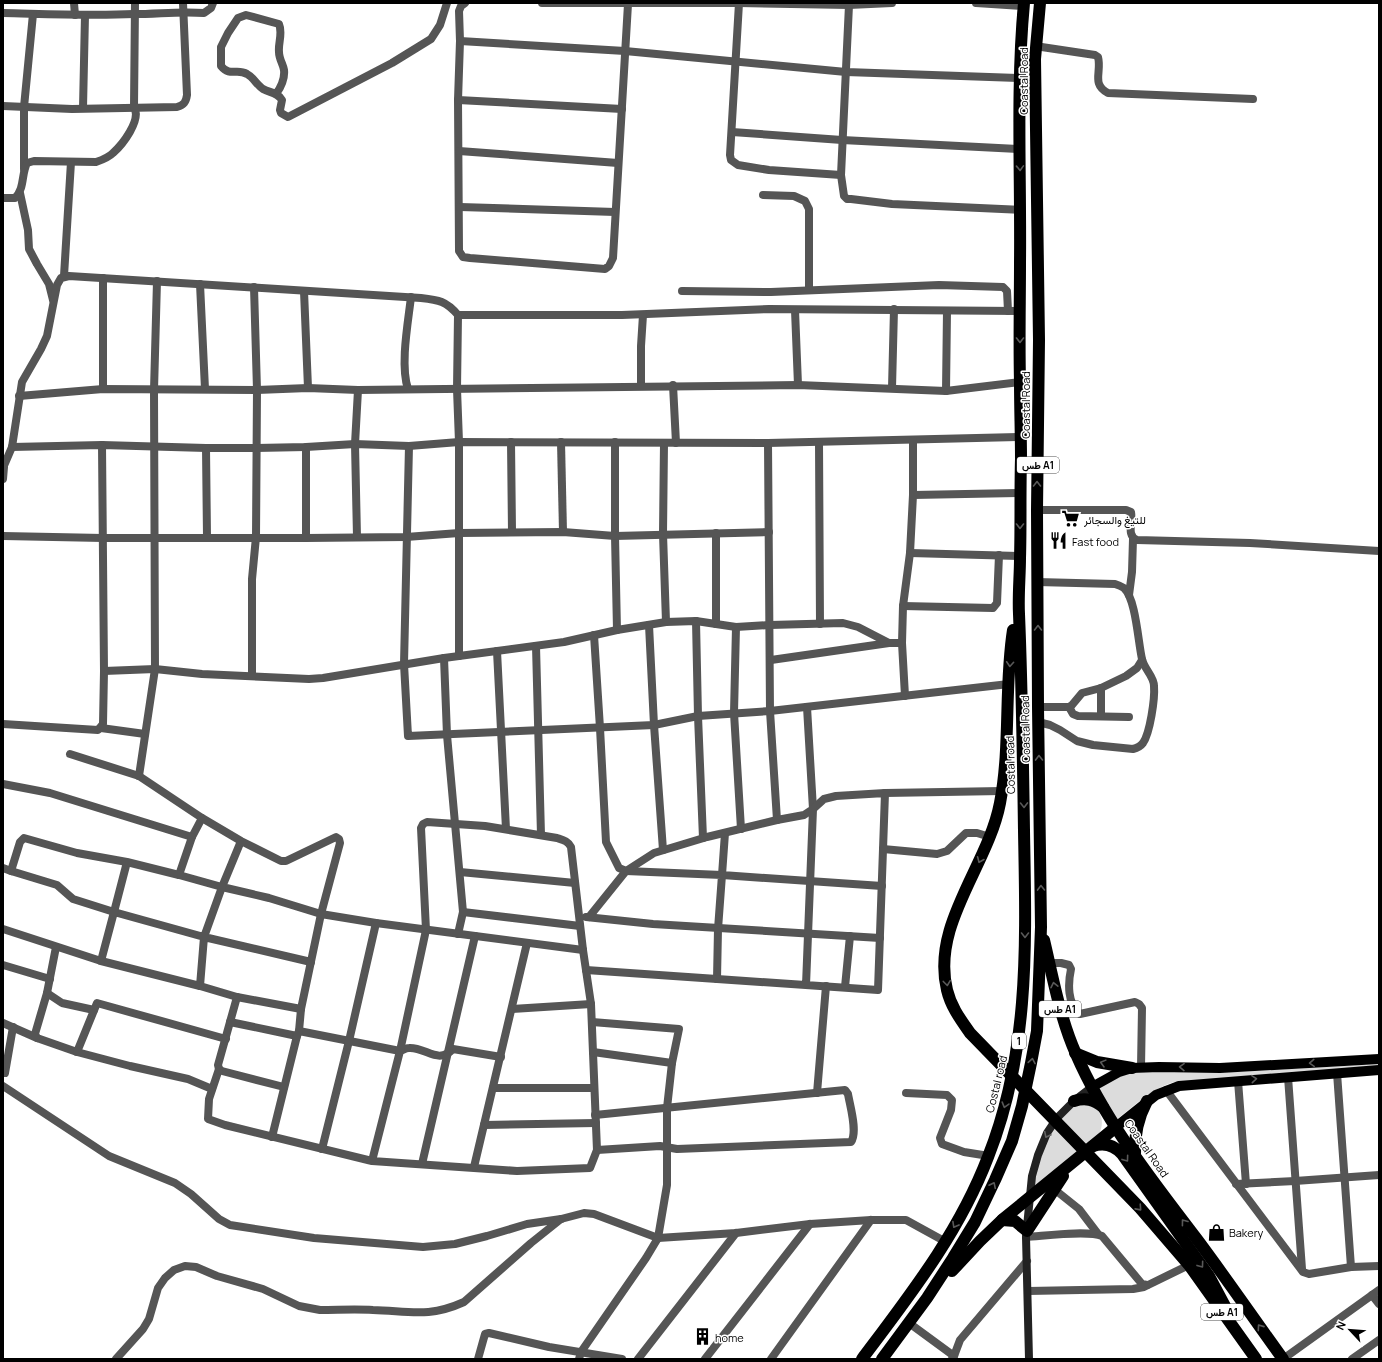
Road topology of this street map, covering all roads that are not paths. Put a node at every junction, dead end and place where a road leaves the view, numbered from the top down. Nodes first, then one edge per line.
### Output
1 (74, 3) edge
2 (135, 3) edge
3 (213, 3) edge
4 (447, 3) edge
5 (465, 3) edge
6 (542, 3) edge
7 (739, 3) edge
8 (892, 3) edge
9 (976, 3) edge
10 (1040, 3) edge
11 (628, 4) edge
12 (849, 5) junction
13 (1024, 5) edge
14 (183, 7) edge
15 (3, 13) edge
16 (33, 14) junction
17 (135, 14) junction
18 (75, 15) junction
19 (85, 15) junction
20 (460, 41) junction
21 (1036, 46) junction
22 (625, 51) junction
23 (736, 62) junction
24 (846, 72) junction
25 (1020, 78) junction
26 (276, 94) junction
27 (1254, 99) dead end
28 (458, 100) junction
29 (3, 106) edge
30 (134, 107) junction
31 (24, 108) junction
32 (83, 108) junction
33 (622, 109) junction
34 (732, 132) junction
35 (842, 140) junction
36 (1019, 149) junction
37 (459, 151) junction
38 (71, 162) junction
39 (618, 163) junction
40 (24, 170) junction
41 (841, 175) junction
42 (20, 193) junction
43 (763, 195) dead end
44 (3, 198) edge
45 (460, 206) junction
46 (1021, 210) junction
47 (616, 212) junction
48 (64, 276) junction
49 (103, 278) junction
50 (157, 282) junction
51 (200, 284) junction
52 (254, 287) junction
53 (809, 290) junction
54 (304, 291) junction
55 (682, 291) dead end
56 (411, 297) junction
57 (54, 303) junction
58 (795, 310) junction
59 (894, 310) junction
60 (947, 311) junction
61 (1014, 311) junction
62 (458, 315) junction
63 (643, 315) junction
64 (1020, 382) junction
65 (673, 385) junction
66 (798, 385) junction
67 (642, 386) junction
68 (308, 388) junction
69 (892, 388) junction
70 (103, 389) junction
71 (204, 389) junction
72 (408, 389) junction
73 (457, 389) junction
74 (154, 390) junction
75 (256, 390) junction
76 (358, 390) junction
77 (946, 391) junction
78 (20, 396) junction
79 (1021, 437) junction
80 (913, 441) junction
81 (459, 442) junction
82 (511, 442) junction
83 (561, 442) junction
84 (615, 442) junction
85 (664, 442) junction
86 (818, 442) junction
87 (676, 443) junction
88 (768, 443) junction
89 (355, 444) junction
90 (102, 445) junction
91 (409, 446) junction
92 (12, 447) junction
93 (154, 447) junction
94 (306, 447) junction
95 (206, 448) junction
96 (256, 448) junction
97 (3, 467) edge
98 (3, 479) edge
99 (1020, 493) junction
100 (913, 495) junction
101 (1037, 510) junction
102 (512, 532) junction
103 (563, 532) junction
104 (769, 532) junction
105 (459, 533) junction
106 (716, 533) junction
107 (663, 534) junction
108 (3, 536) edge
109 (615, 536) junction
110 (155, 537) junction
111 (207, 537) junction
112 (256, 537) junction
113 (357, 537) junction
114 (406, 537) junction
115 (102, 538) junction
116 (306, 538) junction
117 (1133, 539) junction
118 (1379, 551) edge
119 (910, 553) junction
120 (999, 556) junction
121 (1020, 556) junction
122 (1037, 582) junction
123 (1129, 596) junction
124 (1018, 598) junction
125 (903, 606) junction
126 (696, 621) junction
127 (666, 622) junction
128 (716, 624) junction
129 (820, 624) junction
130 (649, 625) junction
131 (770, 625) junction
132 (736, 627) junction
133 (617, 630) junction
134 (594, 635) junction
135 (889, 643) junction
136 (902, 644) junction
137 (536, 646) junction
138 (497, 651) junction
139 (459, 656) junction
140 (444, 658) junction
141 (770, 660) junction
142 (1142, 660) junction
143 (404, 664) junction
144 (155, 670) junction
145 (104, 671) junction
146 (252, 676) junction
147 (1009, 684) junction
148 (1101, 688) junction
149 (905, 696) junction
150 (807, 707) junction
151 (1038, 707) junction
152 (1069, 707) junction
153 (770, 711) junction
154 (734, 713) junction
155 (698, 716) junction
156 (1101, 716) junction
157 (1129, 717) dead end
158 (1038, 722) junction
159 (3, 724) edge
160 (654, 725) junction
161 (101, 728) junction
162 (600, 728) junction
163 (538, 731) junction
164 (501, 733) junction
165 (146, 734) junction
166 (447, 734) junction
167 (70, 754) dead end
168 (139, 776) junction
169 (3, 784) edge
170 (1002, 791) junction
171 (885, 793) junction
172 (813, 809) junction
173 (202, 818) junction
174 (777, 820) junction
175 (454, 824) junction
176 (506, 829) junction
177 (741, 829) junction
178 (725, 833) junction
179 (541, 835) junction
180 (192, 837) junction
181 (990, 837) junction
182 (704, 838) junction
183 (241, 841) junction
184 (883, 849) junction
185 (663, 850) junction
186 (127, 862) junction
187 (3, 868) edge
188 (11, 871) junction
189 (626, 871) junction
190 (460, 872) junction
191 (178, 875) junction
192 (722, 875) junction
193 (810, 882) junction
194 (575, 883) junction
195 (882, 886) junction
196 (222, 887) junction
197 (114, 912) junction
198 (463, 912) junction
199 (321, 914) junction
200 (579, 916) junction
201 (589, 917) junction
202 (376, 923) junction
203 (580, 926) junction
204 (1041, 927) junction
205 (718, 928) junction
206 (3, 929) edge
207 (426, 930) junction
208 (458, 934) junction
209 (808, 934) junction
210 (474, 936) junction
211 (850, 936) junction
212 (204, 937) junction
213 (880, 938) junction
214 (527, 943) junction
215 (56, 947) junction
216 (583, 950) junction
217 (101, 961) junction
218 (311, 962) junction
219 (1050, 963) junction
220 (3, 965) edge
221 (586, 970) junction
222 (50, 979) junction
223 (717, 979) junction
224 (806, 985) junction
225 (200, 986) junction
226 (826, 986) junction
227 (845, 987) junction
228 (47, 993) junction
229 (237, 997) junction
230 (591, 1004) junction
231 (301, 1009) junction
232 (512, 1009) junction
233 (94, 1010) junction
234 (230, 1022) junction
235 (592, 1022) junction
236 (3, 1023) edge
237 (13, 1027) junction
238 (298, 1033) junction
239 (37, 1038) junction
240 (226, 1039) junction
241 (349, 1041) junction
242 (400, 1050) junction
243 (77, 1052) junction
244 (593, 1052) junction
245 (1075, 1053) junction
246 (448, 1055) junction
247 (501, 1057) junction
248 (1379, 1059) edge
249 (1335, 1061) junction
250 (672, 1063) junction
251 (1137, 1068) junction
252 (219, 1069) junction
253 (1379, 1070) edge
254 (5, 1073) dead end
255 (1337, 1073) junction
256 (1288, 1077) junction
257 (1238, 1080) junction
258 (3, 1086) edge
259 (1092, 1086) junction
260 (284, 1087) junction
261 (212, 1088) junction
262 (493, 1088) junction
263 (594, 1088) junction
264 (1166, 1090) junction
265 (817, 1093) junction
266 (906, 1093) dead end
267 (1074, 1101) junction
268 (1147, 1101) junction
269 (667, 1108) junction
270 (1105, 1109) junction
271 (596, 1119) junction
272 (484, 1125) junction
273 (1116, 1127) junction
274 (272, 1137) junction
275 (1093, 1146) junction
276 (668, 1147) junction
277 (322, 1149) junction
278 (597, 1150) junction
279 (989, 1156) junction
280 (1136, 1156) junction
281 (372, 1161) junction
282 (422, 1164) junction
283 (474, 1167) junction
284 (1069, 1167) junction
285 (1379, 1175) edge
286 (1345, 1177) junction
287 (1295, 1181) junction
288 (1236, 1184) junction
289 (1246, 1184) junction
290 (1054, 1188) junction
291 (1030, 1196) junction
292 (560, 1219) junction
293 (871, 1220) junction
294 (1002, 1220) junction
295 (810, 1224) junction
296 (736, 1233) junction
297 (1027, 1234) junction
298 (1098, 1234) junction
299 (658, 1238) junction
300 (946, 1242) junction
301 (1027, 1261) junction
302 (1188, 1265) junction
303 (1379, 1266) edge
304 (1351, 1267) junction
305 (1302, 1269) junction
306 (1147, 1285) junction
307 (1028, 1291) junction
308 (1376, 1292) edge
309 (927, 1298) junction
310 (1379, 1304) edge
311 (909, 1323) junction
312 (1239, 1335) junction
313 (1379, 1340) edge
314 (580, 1356) edge
315 (956, 1358) edge
316 (116, 1359) edge
317 (478, 1359) edge
318 (622, 1359) edge
319 (638, 1359) edge
320 (704, 1359) edge
321 (771, 1359) edge
322 (862, 1359) edge
323 (882, 1359) edge
324 (1029, 1359) edge
325 (1256, 1359) edge
326 (1283, 1359) edge
327 (1352, 1359) edge

1 - 18 street
2 - 17 street
3 - 14 street
4 - 26 street
5 - 20 street
6 - 11 street
7 - 11 street
7 - 12 street
7 - 23 street
8 - 12 street
9 - 13 street
10 - 21 highway, Coastal Road / طس A1
11 - 22 street
12 - 24 street
13 - 25 highway, Coastal Road / طس A1
14 - 17 street
14 - 30 street
15 - 16 street
16 - 18 street
16 - 31 street
17 - 19 street
17 - 30 street
18 - 19 street
19 - 32 street
20 - 22 street
20 - 28 street
21 - 27 street
101 -> 21 highway, Coastal Road / طس A1
22 - 23 street
22 - 33 street
23 - 24 street
23 - 34 street
24 - 25 street
24 - 35 street
25 - 36 highway, Coastal Road / طس A1
26 - 26 street
28 - 33 street
28 - 37 street
29 - 31 street
30 - 32 street
30 - 38 street
31 - 32 street
31 - 40 street
33 - 39 street
34 - 35 street
34 - 41 street
35 - 36 street
35 - 41 street
36 -> 46 highway, Coastal Road / طس A1
37 - 39 street
37 - 45 street
38 - 40 street
38 - 48 street
39 - 47 street
40 - 42 street
41 - 46 street
42 - 44 street
42 - 57 street
43 - 53 street
45 - 47 street
45 - 47 street
46 - 61 highway, Coastal Road / طس A1
48 - 49 street
48 - 57 street
49 - 50 street
49 - 70 street
50 - 51 street
50 - 74 street
51 - 52 street
51 - 71 street
52 - 54 street
52 - 75 street
53 - 55 street
53 - 61 street
54 - 56 street
54 - 68 street
56 - 62 street
56 - 72 street
57 - 78 street
58 - 59 street
58 - 63 street
58 - 66 street
59 - 60 street
59 - 69 street
60 - 61 street
60 - 77 street
61 -> 64 highway, Coastal Road / طس A1
62 - 63 street
62 - 73 street
63 - 67 street
64 - 77 street
64 - 79 highway, Coastal Road / طس A1
65 - 66 street
65 - 67 street
65 - 87 street
66 - 69 street
67 - 73 street
68 - 75 street
68 - 76 street
69 - 77 street
70 - 74 street
70 - 78 street
71 - 74 street
71 - 75 street
72 - 73 street
72 - 76 street
73 - 81 street
74 - 93 street
75 - 96 street
76 - 89 street
78 - 92 street
79 - 80 street
79 - 99 highway, Coastal Road / طس A1
80 - 86 street
80 - 100 street
81 - 82 street
81 - 91 street
81 - 105 street
82 - 83 street
82 - 102 street
83 - 84 street
83 - 103 street
84 - 85 street
84 - 109 street
85 - 87 street
85 - 107 street
86 - 88 street
86 - 129 street
87 - 88 street
88 - 104 street
89 - 91 street
89 - 94 street
89 - 113 street
90 - 92 street
90 - 93 street
90 - 115 street
91 - 114 street
92 - 97 street
93 - 95 street
93 - 110 street
94 - 96 street
94 - 116 street
95 - 96 street
95 - 111 street
96 - 112 street
97 - 98 street
99 - 100 street
99 -> 121 highway, Coastal Road / طس A1
100 - 119 street
101 - 117 street
101 - 122 highway, Coastal Road / طس A1
102 - 103 street
102 - 105 street
103 - 109 street
104 - 106 street
104 - 131 street
105 - 114 street
105 - 139 street
106 - 107 street
106 - 128 street
107 - 109 street
107 - 127 street
108 - 115 street
109 - 133 street
110 - 111 street
110 - 115 street
110 - 144 street
111 - 112 street
112 - 116 street
112 - 146 street
113 - 114 street
113 - 116 street
114 - 143 street
115 - 145 street
117 - 118 street
117 - 123 street
119 - 120 street
119 - 125 street
120 - 121 street
120 - 125 street
121 - 124 highway, Coastal Road / طس A1
122 - 123 street
151 -> 122 highway, Coastal Road / طس A1
123 - 142 street
124 -> 147 highway
124 -> 279 highway, Costal road / 1
125 - 136 street
126 - 127 street
126 - 128 street
126 - 155 street
127 - 130 street
128 - 132 street
129 - 131 street
129 - 135 street
130 - 133 street
130 - 160 street
131 - 132 street
131 - 141 street
132 - 154 street
133 - 134 street
134 - 137 street
134 - 162 street
135 - 136 street
135 - 141 street
136 - 149 street
137 - 138 street
137 - 163 street
138 - 139 street
138 - 164 street
139 - 140 street
140 - 143 street
140 - 166 street
141 - 153 street
142 - 148 street
142 - 158 street
143 - 146 street
143 - 166 street
144 - 145 street
144 - 146 street
144 - 165 street
145 - 161 street
147 - 149 street
147 - 170 highway
148 - 152 street
148 - 156 street
149 - 150 street
150 - 153 street
150 - 172 street
151 - 152 street
151 - 158 highway, Coastal Road / طس A1
152 - 156 street
153 - 154 street
153 - 174 street
154 - 155 street
154 - 177 street
155 - 160 street
155 - 182 street
156 - 157 street
204 -> 158 highway, Coastal Road / طس A1
159 - 161 street
160 - 162 street
160 - 185 street
161 - 165 street
162 - 163 street
162 - 189 street
163 - 164 street
163 - 179 street
164 - 166 street
164 - 176 street
165 - 168 street
166 - 175 street
167 - 168 street
168 - 173 street
169 - 180 street
170 - 171 street
170 - 181 highway
171 - 172 street
171 - 184 street
172 - 174 street
172 - 193 street
173 - 180 street
173 - 183 street
174 - 177 street
175 - 176 street
175 - 190 street
175 - 207 street
176 - 179 street
177 - 178 street
178 - 182 street
178 - 192 street
179 - 194 street
180 - 191 street
181 - 184 street
181 -> 302 highway, طس A1
182 - 185 street
183 - 196 street
183 - 199 street
184 - 195 street
185 - 189 street
186 - 188 street
186 - 191 street
186 - 197 street
187 - 188 street
188 - 197 street
189 - 192 street
189 - 201 street
190 - 194 street
190 - 198 street
191 - 196 street
192 - 193 street
192 - 205 street
193 - 195 street
193 - 209 street
194 - 200 street
195 - 213 street
196 - 199 street
196 - 212 street
197 - 212 street
197 - 217 street
198 - 203 street
198 - 208 street
199 - 202 street
199 - 218 street
200 - 201 street
200 - 203 street
201 - 205 street
202 - 207 street
202 - 241 street
203 - 216 street
204 - 219 highway, Coastal Road / طس A1
309 -> 204 highway, Coastal Road / 1
205 - 209 street
205 - 223 street
206 - 215 street
207 - 208 street
207 - 242 street
208 - 210 street
209 - 211 street
209 - 224 street
210 - 214 street
210 - 246 street
211 - 213 street
211 - 227 street
212 - 218 street
212 - 225 street
213 - 227 street
214 - 216 street
214 - 232 street
215 - 217 street
215 - 222 street
216 - 221 street
217 - 225 street
218 - 231 street
245 -> 219 highway, Coastal Road / طس A1
219 - 251 street
220 - 222 street
221 - 223 street
221 - 230 street
222 - 228 street
223 - 224 street
224 - 226 street
225 - 229 street
226 - 227 street
226 - 265 street
228 - 233 street
228 - 239 street
229 - 231 street
229 - 234 street
230 - 232 street
230 - 235 street
231 - 238 street
232 - 247 street
233 - 240 street
233 - 243 street
234 - 238 street
234 - 240 street
235 - 244 street
235 - 250 street
236 - 237 street
237 - 239 street
237 - 254 street
238 - 241 street
238 - 260 street
239 - 243 street
240 - 252 street
241 - 242 street
241 - 277 street
242 - 246 street
242 - 281 street
243 - 261 street
244 - 250 street
244 - 263 street
251 -> 245 highway
245 - 259 highway, Coastal Road / طس A1
246 - 247 street
246 - 282 street
247 - 262 street
248 - 249 main road
249 -> 251 main road
249 - 255 main road
250 - 269 street
251 - 259 main road
252 - 260 street
252 - 261 street
253 - 255 main road
255 - 256 main road
255 - 286 street
257 -> 256 main road
256 - 287 street
257 - 264 main road
257 - 289 street
258 - 292 street
259 - 267 street
259 - 270 highway, Coastal Road / طس A1
260 - 274 street
261 - 274 street
262 - 263 street
262 - 272 street
263 - 271 street
264 - 268 main road
264 - 288 street
265 - 269 street
265 - 276 street
266 - 279 street
267 - 270 highway
267 -> 291 street
268 - 273 main road
268 - 280 highway
269 - 271 street
269 - 276 street
270 - 273 highway, Coastal Road / طس A1
271 - 272 street
271 - 278 street
272 - 283 street
273 - 275 highway
273 - 280 highway, Coastal Road / طس A1
274 - 277 street
275 - 284 highway
275 -> 312 highway
276 - 278 street
276 - 299 street
277 - 281 street
278 - 283 street
279 -> 300 highway, Costal road / 1
326 -> 280 highway, Coastal Road / طس A1
281 - 282 street
282 - 283 street
284 - 290 highway
284 - 291 highway
285 - 286 street
286 - 287 street
286 - 304 street
287 - 289 street
287 - 305 street
288 - 289 street
288 - 305 street
290 - 297 highway
290 - 298 street
291 - 294 highway
291 - 297 street
292 - 299 street
292 - 316 street
293 - 295 street
293 - 300 street
293 - 321 street
294 - 297 highway
294 - 309 highway
295 - 296 street
295 - 320 street
296 - 299 street
296 - 319 street
297 - 298 street
297 - 301 street
298 - 306 street
299 - 314 street
300 - 322 highway, Costal road / 1
301 - 307 street
301 - 315 street
302 - 306 street
302 - 312 highway, طس A1
303 - 304 street
304 - 305 street
306 - 307 street
307 - 324 street
308 - 310 street
308 - 326 street
309 - 311 highway, Coastal Road / 1
311 - 315 street
311 - 323 highway, Coastal Road / 1
312 - 325 highway, طس A1
313 - 327 street
314 - 317 street
314 - 318 street

